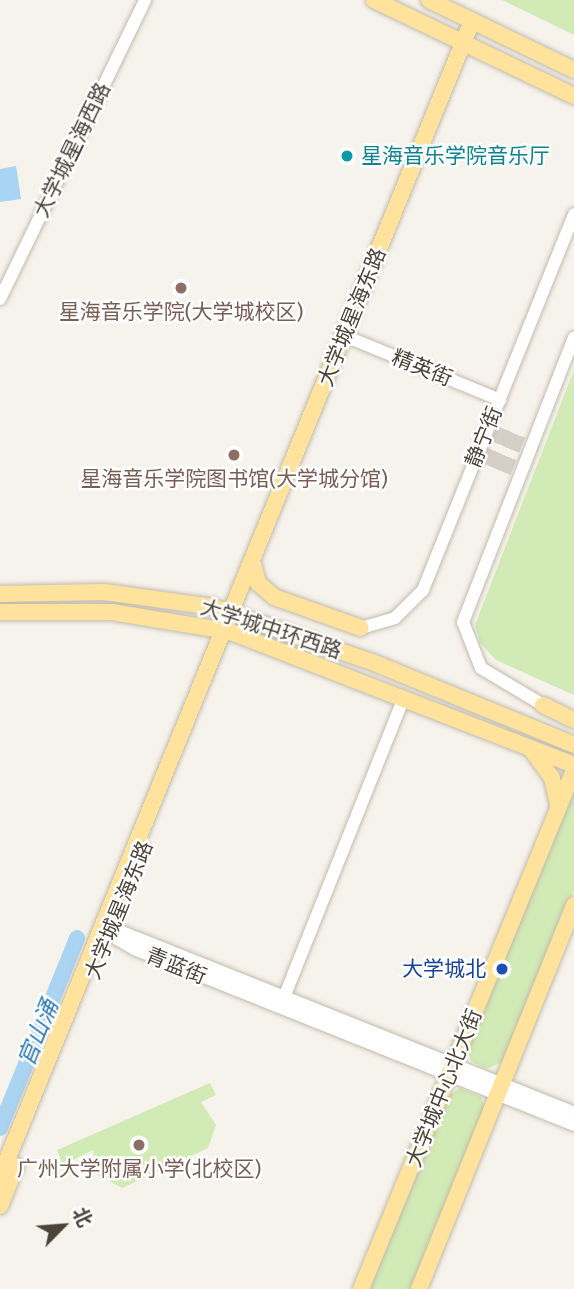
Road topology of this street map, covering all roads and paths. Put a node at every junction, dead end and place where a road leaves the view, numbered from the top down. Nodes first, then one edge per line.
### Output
1 (145, 0) edge
2 (374, 0) edge
3 (435, 3) edge
4 (472, 21) junction
5 (431, 27) junction
6 (463, 42) junction
7 (574, 71) edge
8 (574, 96) edge
9 (574, 214) edge
10 (0, 299) edge
11 (345, 336) junction
12 (574, 338) edge
13 (500, 400) junction
14 (253, 564) junction
15 (0, 594) edge
16 (0, 612) edge
17 (233, 613) junction
18 (360, 628) joint
19 (226, 631) junction
20 (404, 698) junction
21 (543, 705) joint
22 (574, 720) edge
23 (574, 745) edge
24 (530, 747) junction
25 (574, 765) edge
26 (574, 770) edge
27 (558, 805) junction
28 (574, 905) edge
29 (107, 932) junction
30 (282, 1004) junction
31 (451, 1070) junction
32 (500, 1089) junction
33 (574, 1113) edge
34 (574, 1125) edge
35 (0, 1177) edge
36 (0, 1206) edge
37 (360, 1289) edge
38 (419, 1289) edge

1 - 10 street, 大学城星海西路
2 - 5 main road
3 - 4 main road
3 - 5 main road
4 - 6 main road, 大学城星海东路
4 - 7 main road
5 - 6 main road
6 - 8 main road
6 - 11 main road, 大学城星海东路
9 - 13 street, 静宁街
11 - 13 street, 精英街
11 - 14 main road, 大学城星海东路
12 - 21 street
13 - 18 street, 静宁街
14 - 17 main road, 大学城星海东路
14 - 18 main road
15 - 17 main road, 大学城中环西路
16 - 19 main road, 大学城中环西路
17 - 19 main road, 大学城星海东路
17 - 23 main road, 大学城中环西路
19 - 20 main road, 大学城中环西路
19 - 29 main road, 大学城星海东路
20 - 24 main road, 大学城中环西路
20 - 30 street
21 - 22 main road
24 - 25 main road, 大学城中环西路
24 - 27 main road
26 - 27 main road, 大学城中心北大街
27 - 31 main road, 大学城中心北大街
28 - 32 main road
29 - 30 street, 青蓝街
29 - 35 main road, 大学城星海东路
29 - 36 main road, 大学城星海东路
30 - 31 street, 青蓝街
31 - 32 street, 青蓝街
31 - 37 main road, 大学城中心北大街
32 - 33 street, 青蓝街
32 - 34 street, 青蓝街
32 - 38 main road

